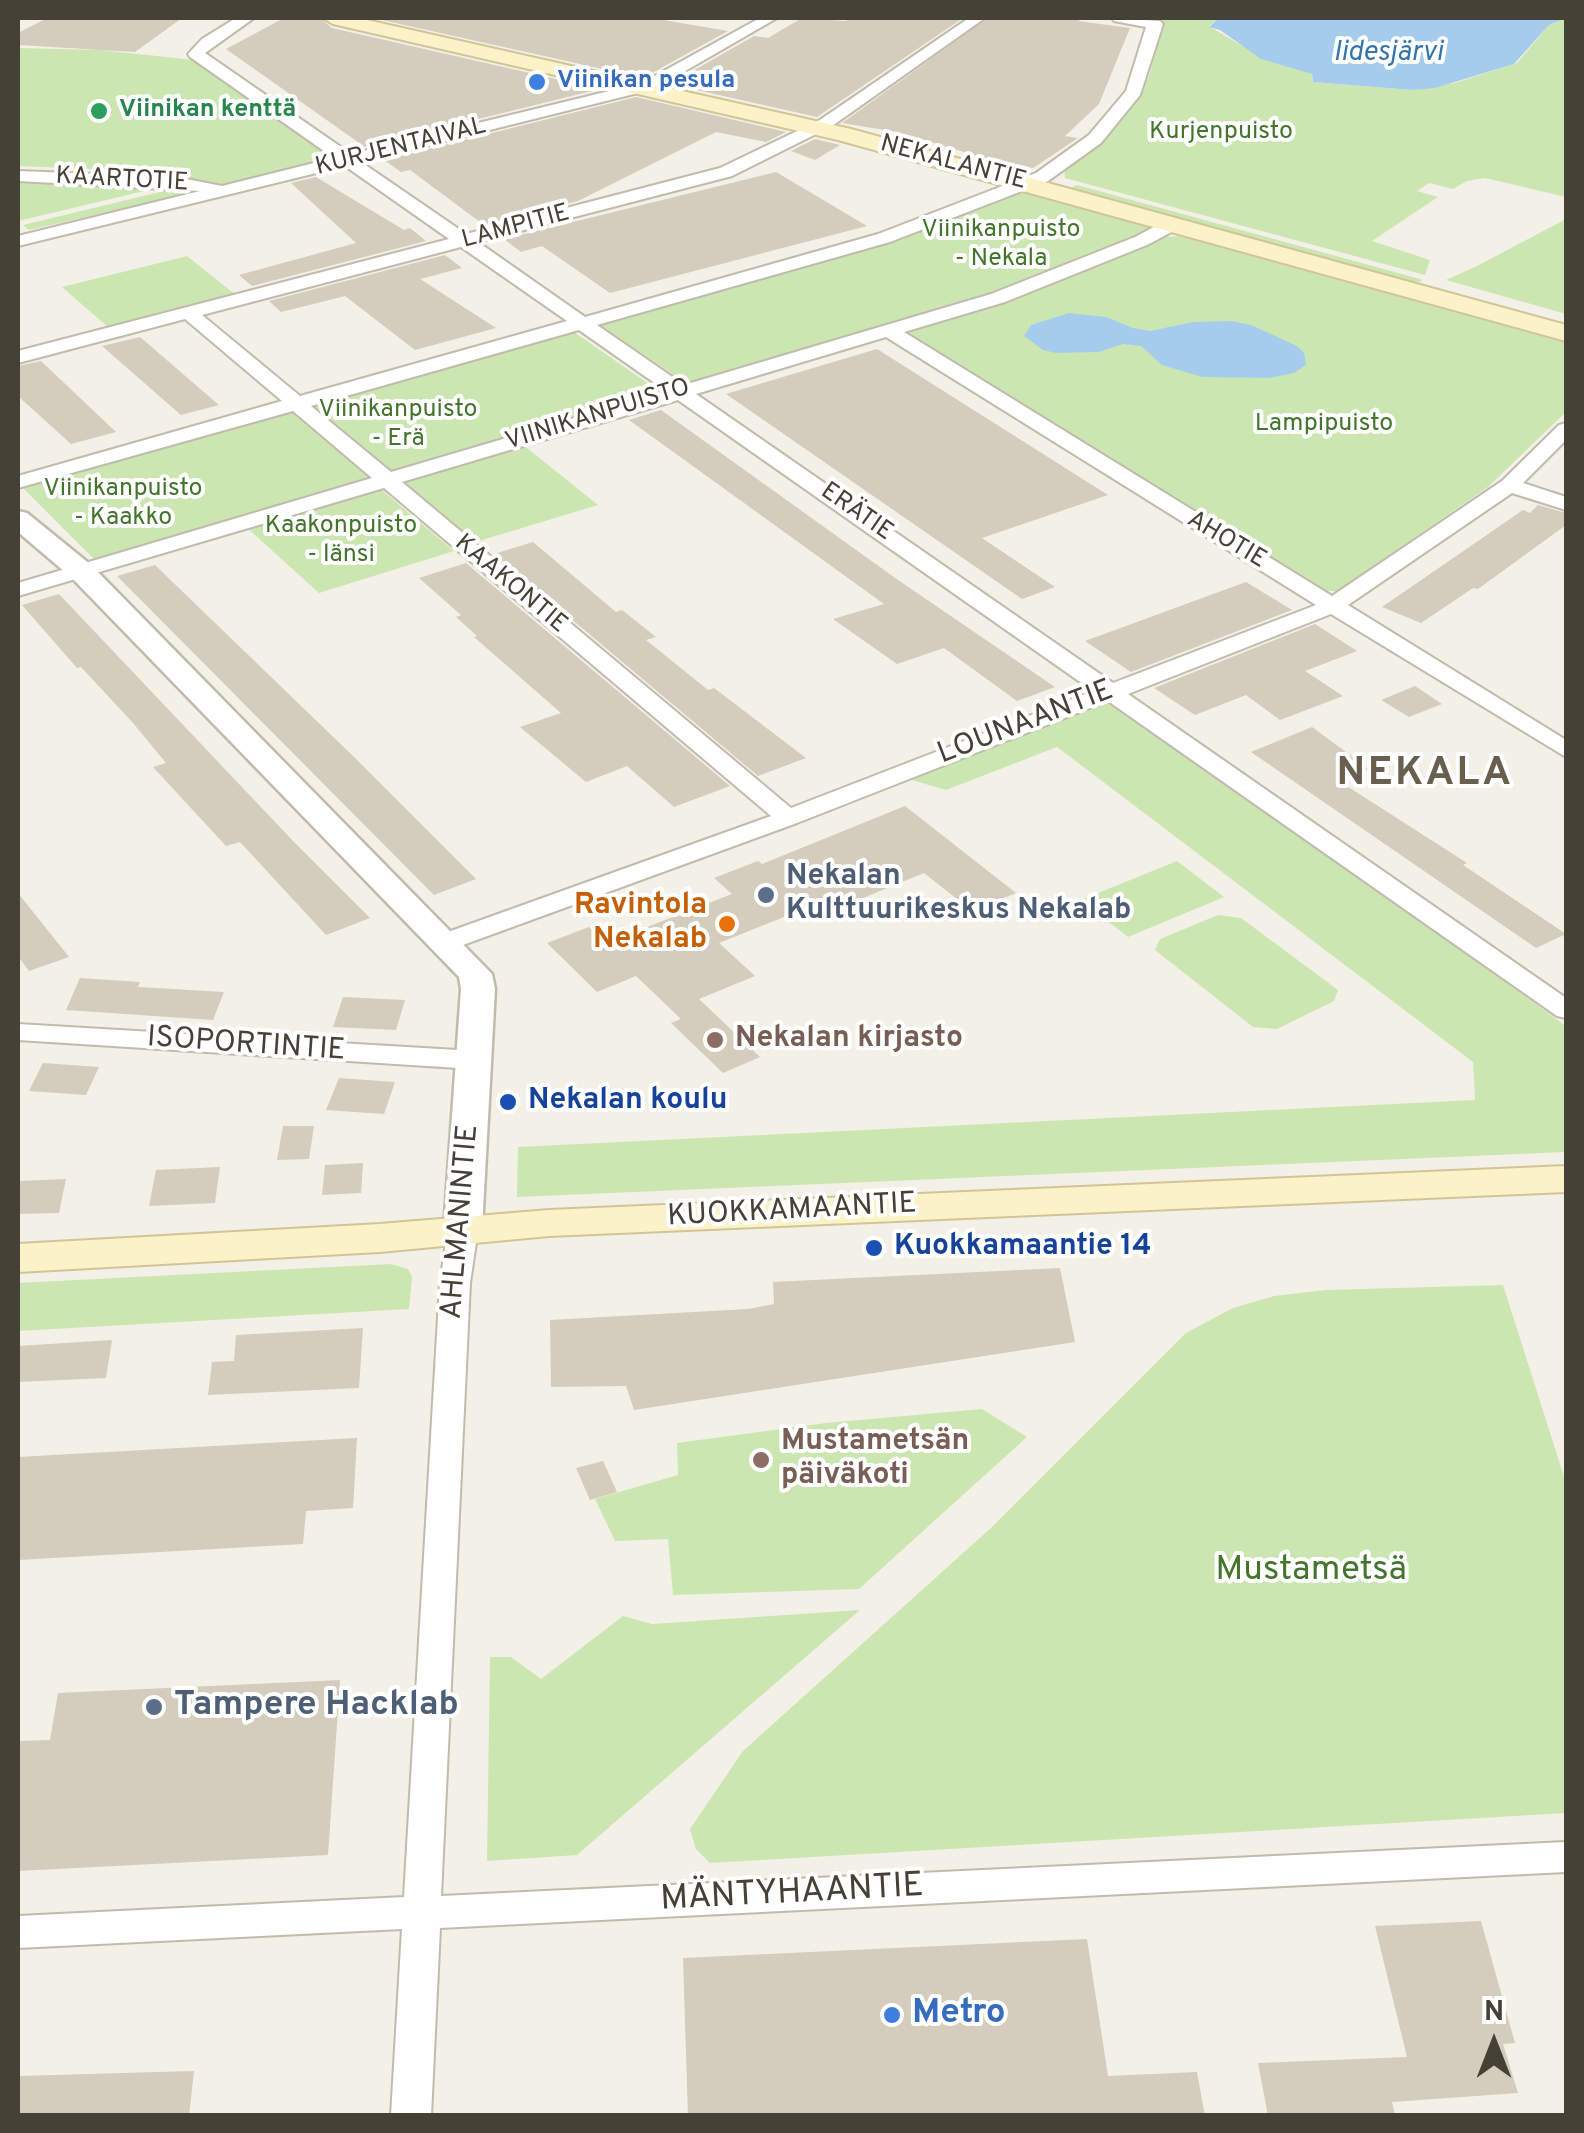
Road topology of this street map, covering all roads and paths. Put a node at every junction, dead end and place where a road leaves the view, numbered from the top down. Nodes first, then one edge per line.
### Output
1 (246, 18) edge
2 (334, 18) edge
3 (770, 18) edge
4 (978, 18) edge
5 (1119, 18) edge
6 (648, 86) junction
7 (818, 127) junction
8 (348, 161) junction
9 (18, 176) edge
10 (1025, 184) junction
11 (227, 190) junction
12 (1173, 224) junction
13 (18, 241) edge
14 (464, 242) junction
15 (188, 312) junction
16 (584, 323) junction
17 (888, 330) junction
18 (1566, 333) edge
19 (18, 357) edge
20 (681, 390) junction
21 (297, 404) junction
22 (1566, 430) edge
23 (385, 480) junction
24 (18, 482) edge
25 (1509, 485) junction
26 (1566, 504) edge
27 (18, 519) edge
28 (81, 571) junction
29 (18, 590) edge
30 (1332, 606) junction
31 (1112, 692) junction
32 (1566, 750) edge
33 (788, 818) junction
34 (443, 943) junction
35 (1566, 1010) edge
36 (18, 1032) edge
37 (474, 1060) junction
38 (1566, 1179) edge
39 (463, 1229) junction
40 (18, 1258) edge
41 (1566, 1857) edge
42 (423, 1913) junction
43 (18, 1932) edge
44 (411, 2116) edge

1 - 8 street, ERÄTIE
2 - 6 main road, NEKALANTIE
3 - 6 street, KURJENTAIVAL
4 - 7 street, LAMPITIE
5 - 10 street
6 - 7 main road, NEKALANTIE
6 - 8 street, KURJENTAIVAL
7 - 10 main road, NEKALANTIE
7 - 14 street, LAMPITIE
8 - 11 street, KURJENTAIVAL
8 - 14 street, ERÄTIE
9 - 11 street, KAARTOTIE
10 - 12 main road, NEKALANTIE
10 - 16 street
11 - 13 street, KURJENTAIVAL
12 - 17 street, VIINIKANPUISTO
12 - 18 main road, NEKALANTIE
14 - 15 street, LAMPITIE
14 - 16 street, ERÄTIE
15 - 19 street, LAMPITIE
15 - 21 street, KAAKONTIE
16 - 20 street, ERÄTIE
16 - 21 street
17 - 20 street, VIINIKANPUISTO
17 - 30 street, AHOTIE
20 - 23 street, VIINIKANPUISTO
20 - 31 street, ERÄTIE
21 - 23 street, KAAKONTIE
21 - 24 street
22 - 25 street, LOUNAANTIE
23 - 28 street, VIINIKANPUISTO
23 - 33 street, KAAKONTIE
25 - 26 street
25 - 30 street, LOUNAANTIE
27 - 28 street, AHLMANINTIE
28 - 29 street, VIINIKANPUISTO
28 - 34 street, AHLMANINTIE
30 - 31 street, LOUNAANTIE
30 - 32 street, AHOTIE
31 - 33 street, LOUNAANTIE
31 - 35 street, ERÄTIE
33 - 34 street, LOUNAANTIE
34 - 37 street, AHLMANINTIE
36 - 37 street, ISOPORTINTIE
37 - 39 street, AHLMANINTIE
38 - 39 main road, KUOKKAMAANTIE
39 - 40 main road, KUOKKAMAANTIE
39 - 42 street, AHLMANINTIE
41 - 42 street, MÄNTYHAANTIE
42 - 43 street, MÄNTYHAANTIE
42 - 44 street, AHLMANINTIE

